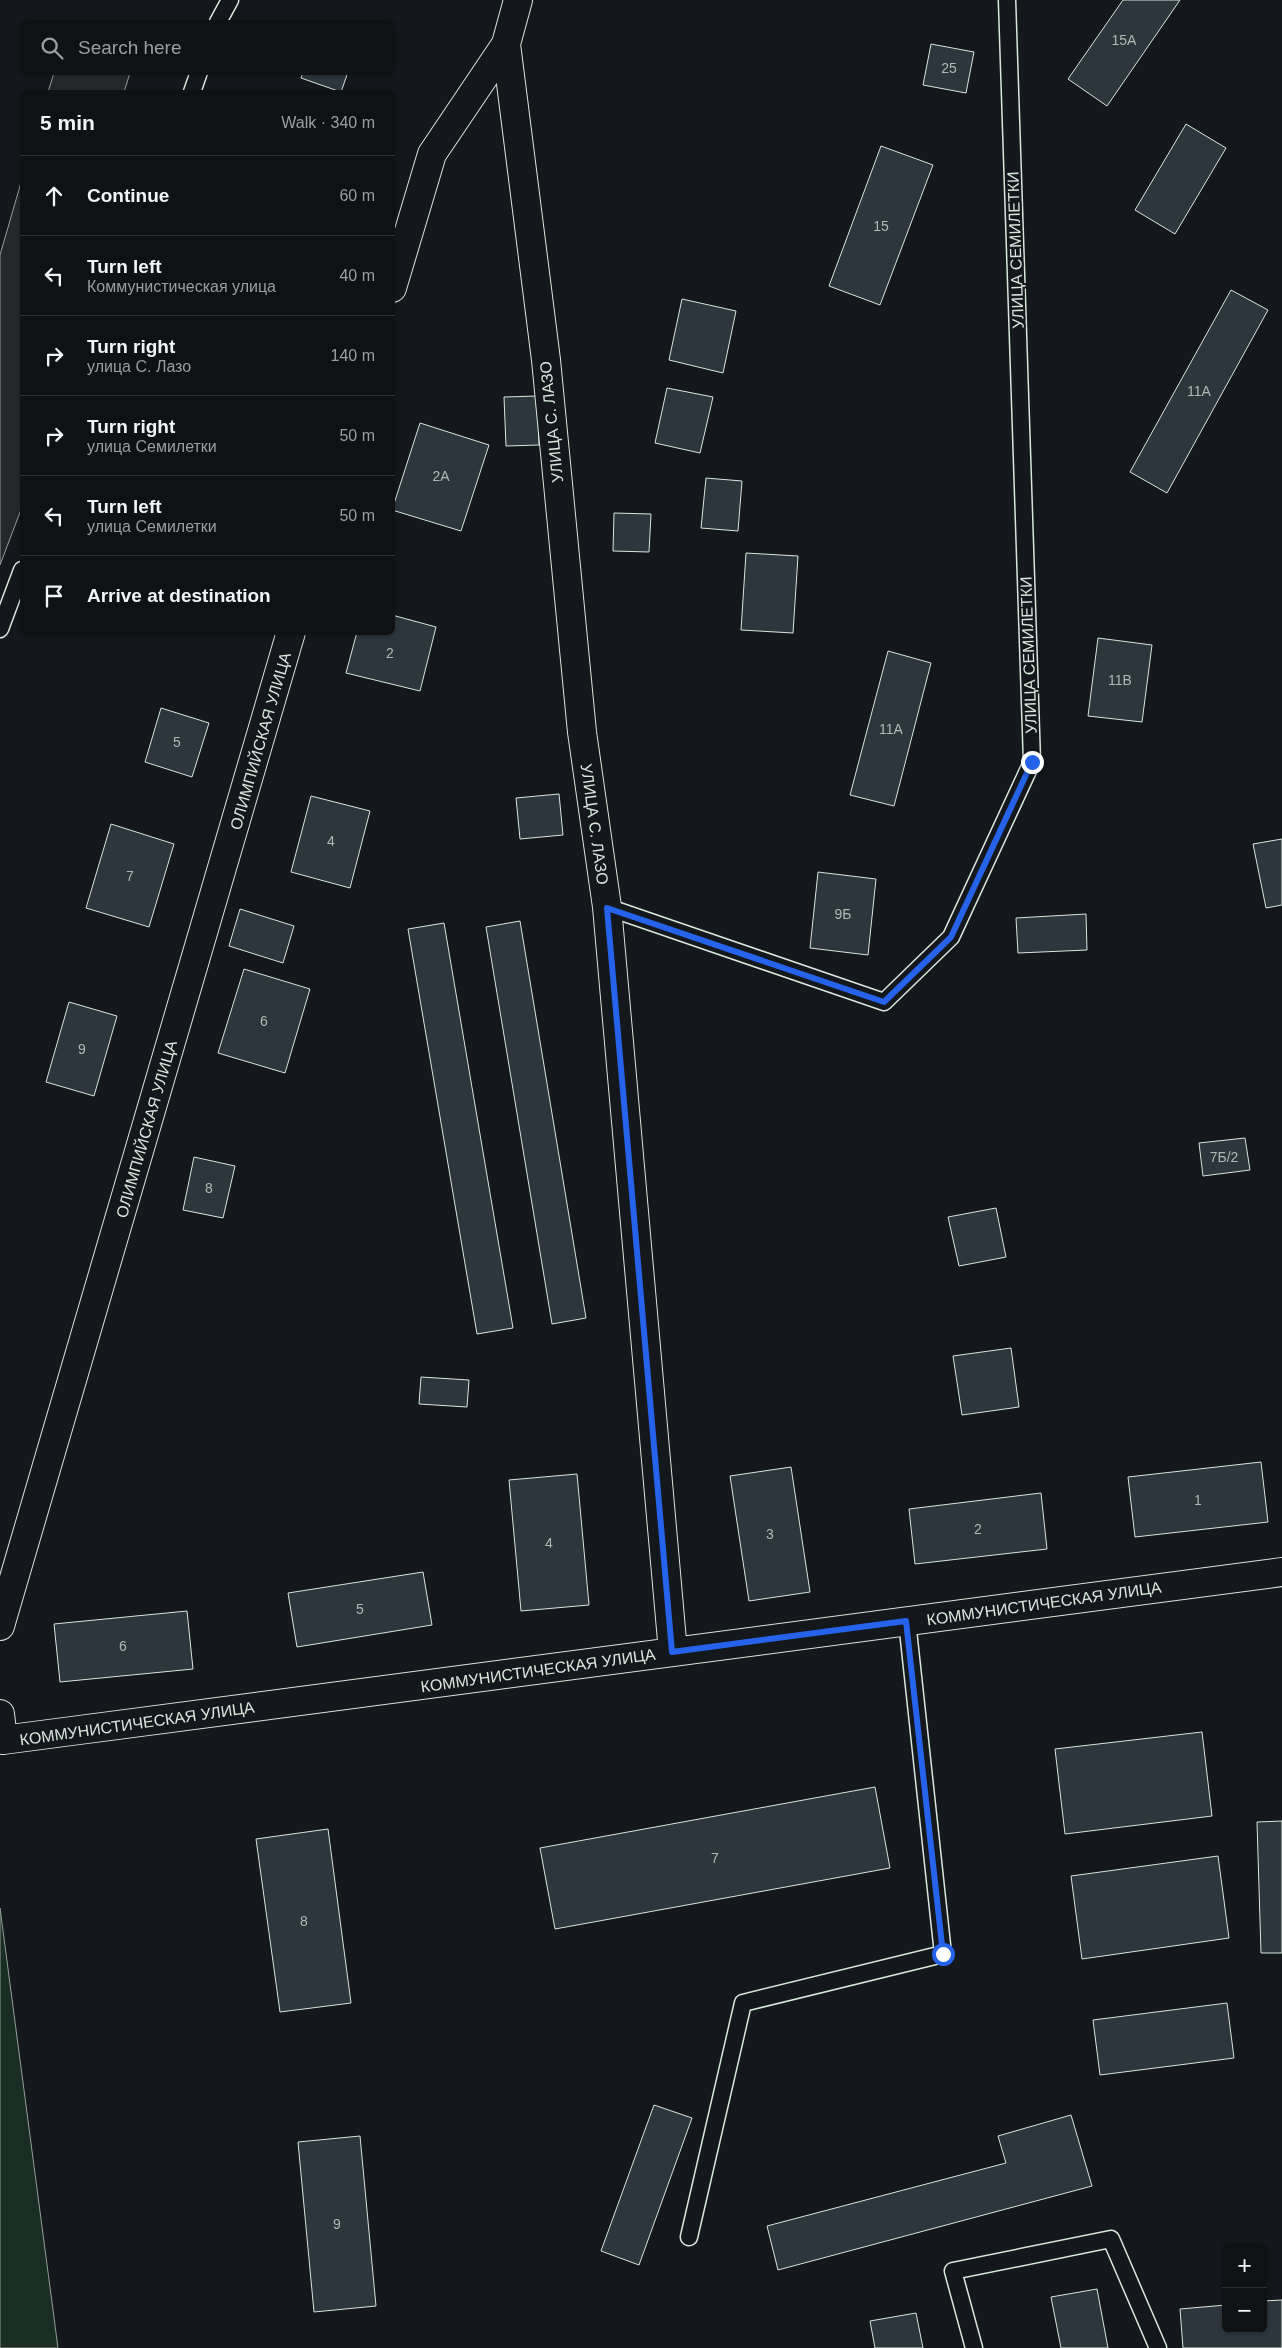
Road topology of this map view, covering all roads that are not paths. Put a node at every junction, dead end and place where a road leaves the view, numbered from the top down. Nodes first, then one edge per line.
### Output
1 (230, 0) edge
2 (518, 0) edge
3 (1007, 0) edge
4 (219, 20) edge
5 (506, 44) junction
6 (198, 75) edge
7 (193, 90) edge
8 (395, 278) edge
9 (20, 575) edge
10 (0, 629) edge
11 (291, 635) edge
12 (607, 908) junction
13 (1282, 1572) edge
14 (906, 1621) junction
15 (0, 1626) edge
16 (672, 1652) junction
17 (1, 1737) edge
18 (689, 2237) dead end
19 (974, 2348) edge
20 (1158, 2348) edge

1 - 4 lane
2 - 5 street, УЛИЦА С. ЛАЗО
3 - 12 lane, УЛИЦА СЕМИЛЕТКИ
5 - 8 street
5 - 12 street, УЛИЦА С. ЛАЗО
6 - 7 lane
9 - 10 lane
11 - 15 street, ОЛИМПИЙСКАЯ УЛИЦА
12 - 16 street, УЛИЦА С. ЛАЗО
13 - 14 street, КОММУНИСТИЧЕСКАЯ УЛИЦА
14 - 16 street, КОММУНИСТИЧЕСКАЯ УЛИЦА
14 - 18 lane
16 - 17 street, КОММУНИСТИЧЕСКАЯ УЛИЦА
19 - 20 lane

